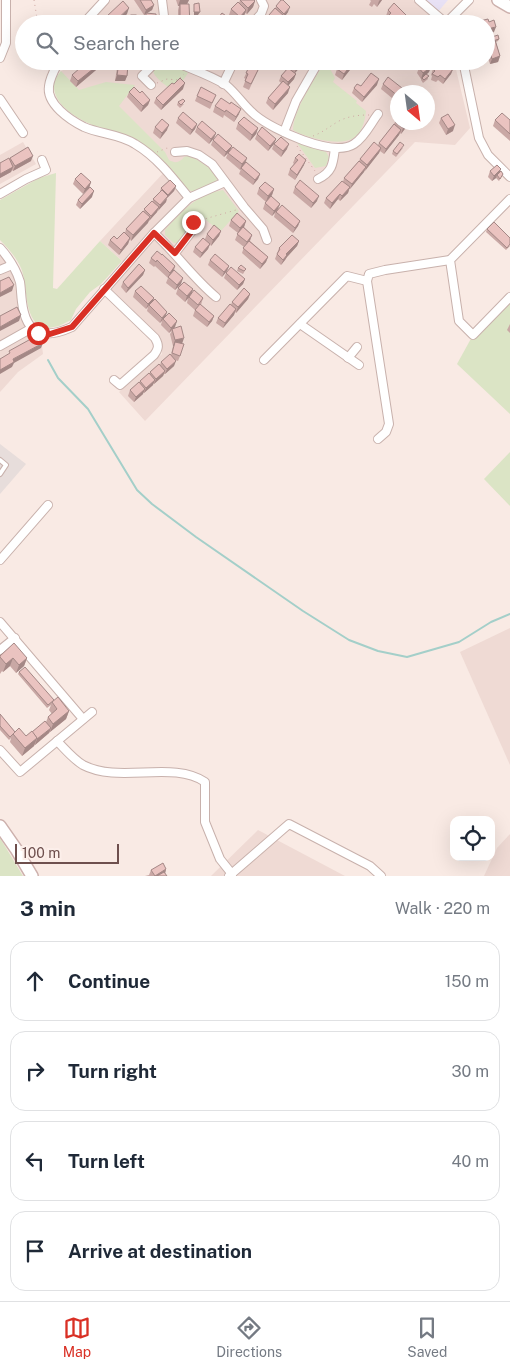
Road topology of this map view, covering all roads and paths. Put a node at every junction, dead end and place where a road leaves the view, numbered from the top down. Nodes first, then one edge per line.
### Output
1 (6, 0) edge
2 (34, 0) edge
3 (105, 0) edge
4 (162, 0) edge
5 (261, 0) edge
6 (470, 0) edge
7 (498, 0) edge
8 (423, 1) edge
9 (510, 7) edge
10 (36, 15) edge
11 (91, 15) edge
12 (164, 15) edge
13 (260, 15) edge
14 (438, 15) edge
15 (456, 15) edge
16 (0, 58) edge
17 (54, 70) edge
18 (148, 70) edge
19 (188, 70) edge
20 (194, 70) edge
21 (230, 70) edge
22 (314, 70) edge
23 (465, 70) edge
24 (223, 84) junction
25 (151, 85) joint
26 (0, 99) edge
27 (378, 114) joint
28 (284, 132) junction
29 (23, 133) dead end
30 (293, 136) junction
31 (306, 140) junction
32 (335, 148) junction
33 (146, 151) junction
34 (175, 152) joint
35 (42, 160) dead end
36 (510, 177) edge
37 (318, 180) joint
38 (225, 182) junction
39 (0, 194) edge
40 (189, 198) junction
41 (510, 199) edge
42 (244, 207) junction
43 (193, 222) joint
44 (154, 233) junction
45 (267, 240) dead end
46 (0, 248) edge
47 (175, 253) junction
48 (450, 260) junction
49 (12, 265) junction
50 (0, 270) edge
51 (368, 281) junction
52 (104, 289) junction
53 (216, 296) dead end
54 (510, 297) edge
55 (300, 324) junction
56 (32, 328) junction
57 (0, 346) edge
58 (357, 347) dead end
59 (348, 358) junction
60 (264, 360) dead end
61 (359, 365) dead end
62 (114, 380) dead end
63 (378, 439) dead end
64 (0, 460) edge
65 (0, 474) edge
66 (48, 504) dead end
67 (0, 560) edge
68 (0, 622) edge
69 (15, 638) junction
70 (0, 650) edge
71 (92, 712) dead end
72 (83, 719) junction
73 (57, 741) junction
74 (0, 750) edge
75 (0, 826) edge
76 (231, 875) edge
77 (32, 876) edge
78 (381, 876) edge

1 - 16 street
2 - 10 path
3 - 11 street
4 - 12 street
5 - 13 street
6 - 15 street
7 - 9 street
8 - 14 street
17 - 33 street
18 - 25 street
19 - 25 path
20 - 24 street
21 - 24 street
22 - 28 street
23 - 36 street
24 - 28 street
26 - 29 street
27 - 31 path
27 - 32 street
28 - 30 street
30 - 31 street
30 - 37 path
31 - 32 street
32 - 37 street
33 - 34 path
33 - 40 street
34 - 38 street
35 - 39 street
38 - 40 street
38 - 42 street
40 - 44 street
41 - 48 street
42 - 43 path
42 - 45 street
43 - 47 street
44 - 47 street
44 - 52 street
46 - 49 street
47 - 53 street
48 - 51 street
48 - 54 street
49 - 50 street
49 - 56 street
51 - 55 street
51 - 63 street
52 - 56 street
52 - 62 street
55 - 59 street
55 - 60 street
56 - 57 street
58 - 59 street
59 - 61 street
64 - 65 lane
66 - 67 street
68 - 69 street
69 - 70 street
69 - 72 street
71 - 72 street
72 - 73 street
73 - 74 street
73 - 76 street
75 - 77 street
76 - 78 street

